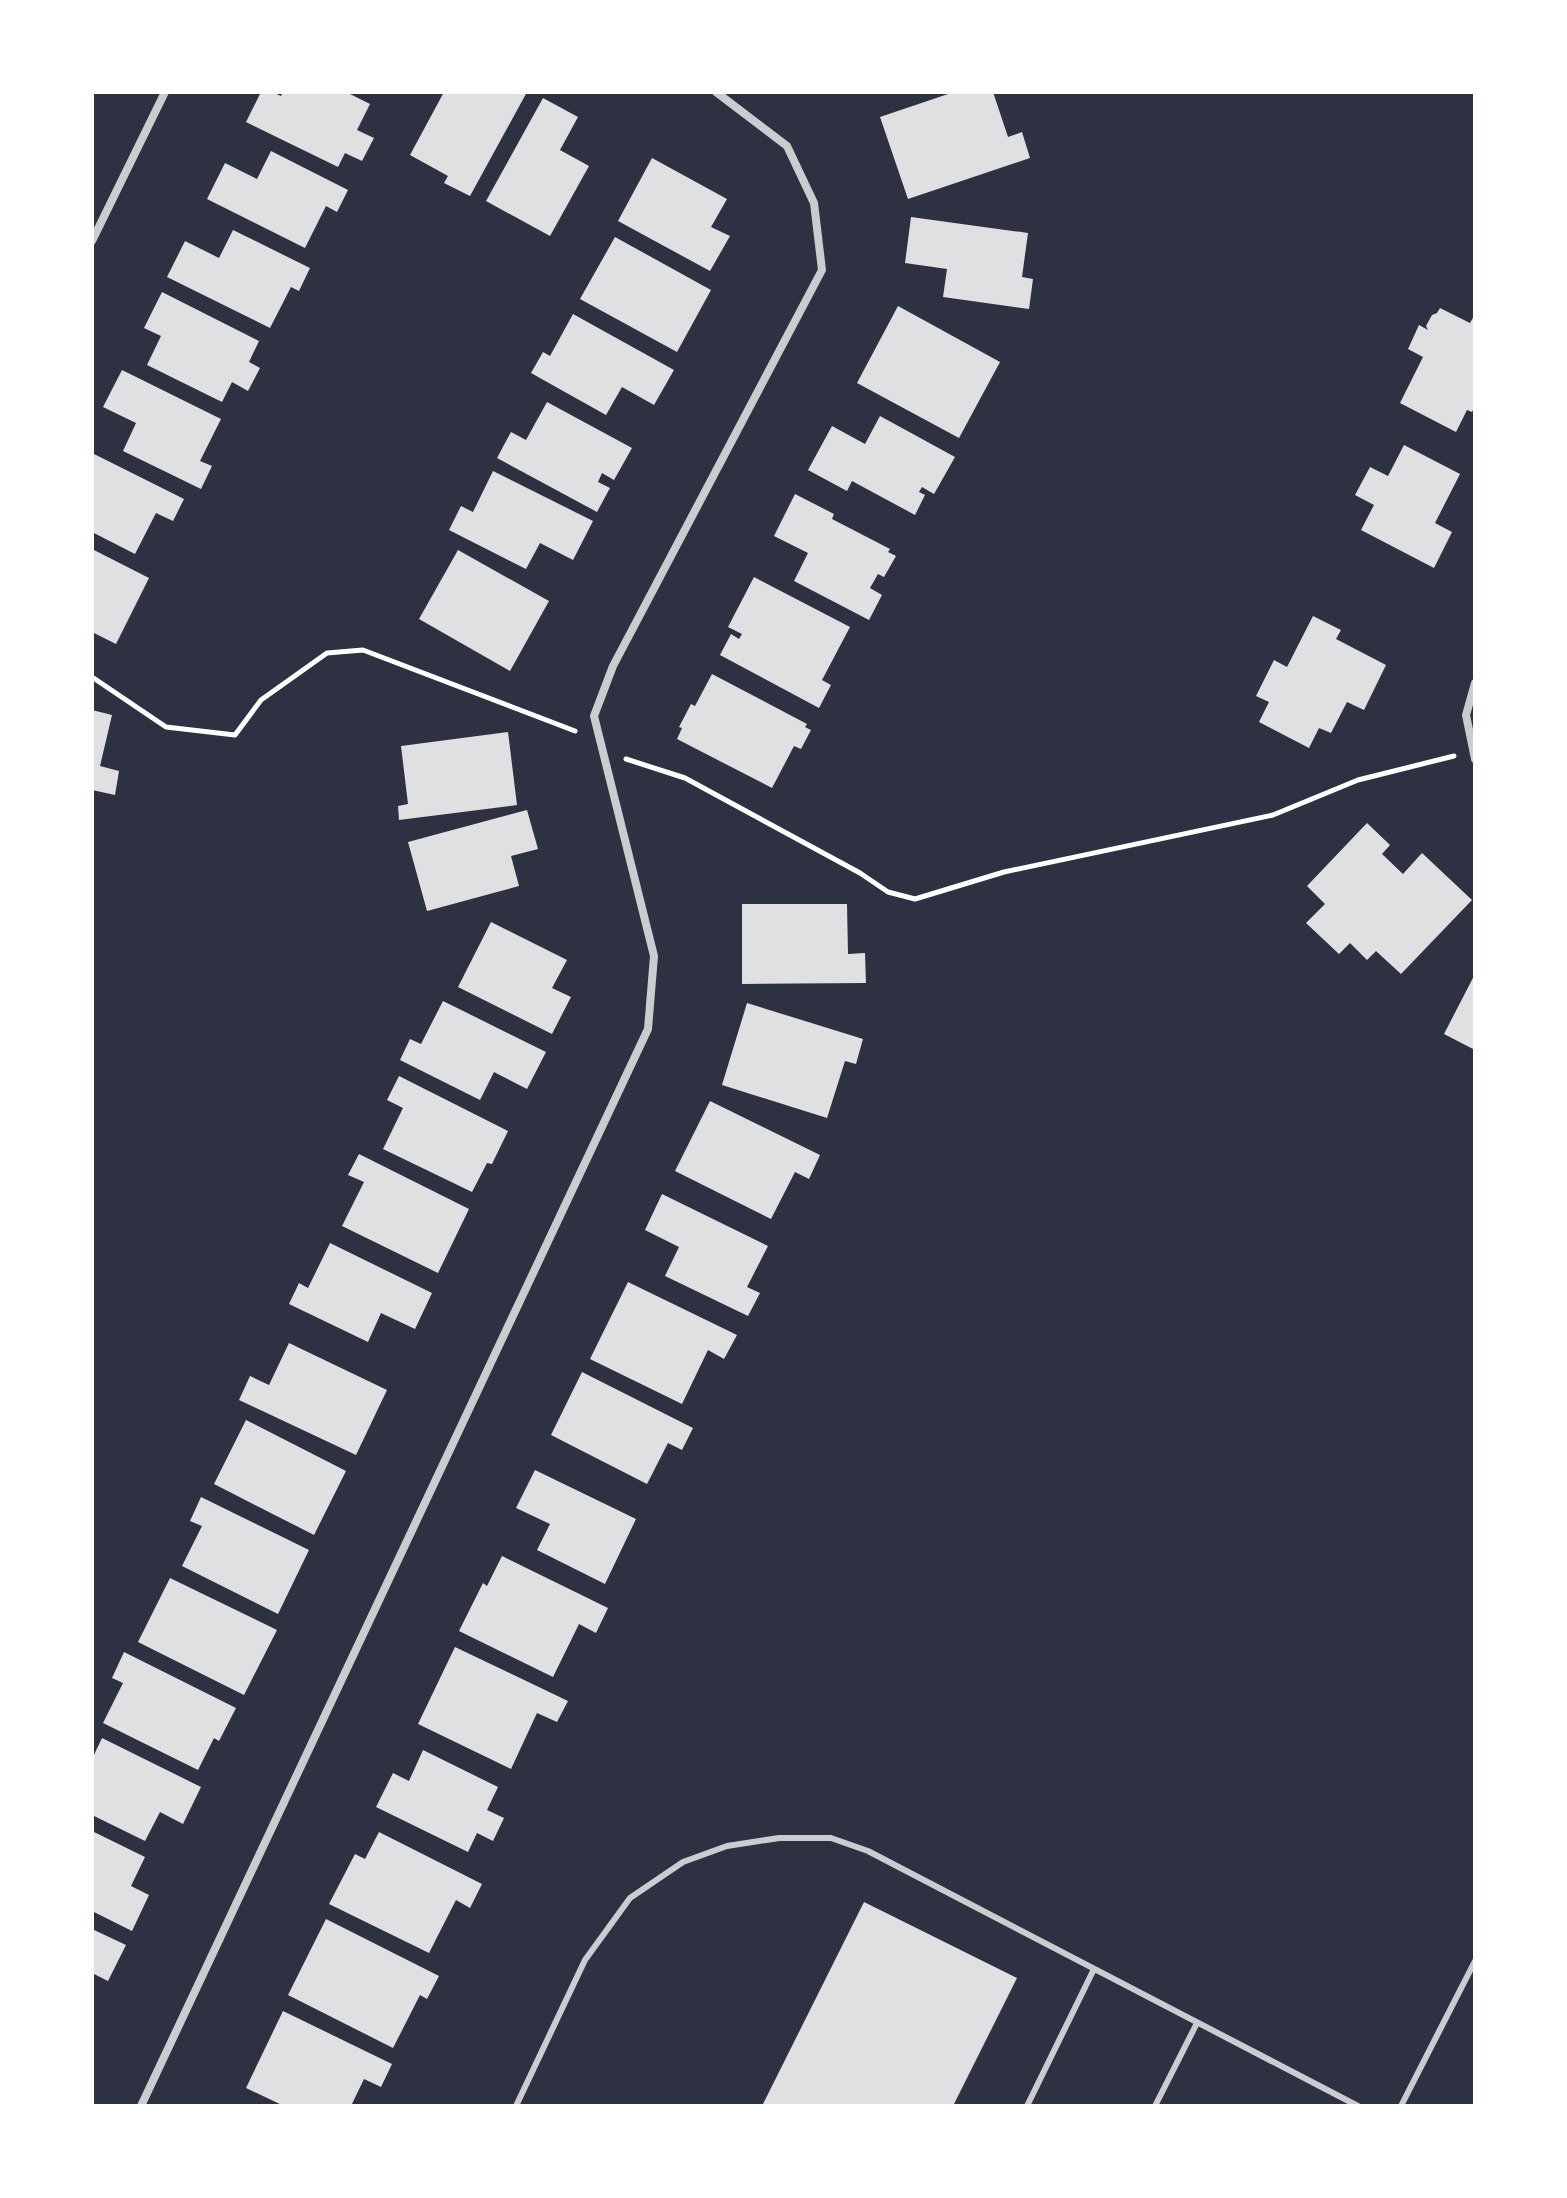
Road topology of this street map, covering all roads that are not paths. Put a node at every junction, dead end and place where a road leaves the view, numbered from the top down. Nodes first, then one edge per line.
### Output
1 (165, 92) edge
2 (716, 92) edge
3 (92, 241) edge
4 (1475, 683) edge
5 (1473, 755) edge
6 (1475, 1961) edge
7 (1094, 1969) junction
8 (1197, 2023) junction
9 (141, 2106) edge
10 (516, 2106) edge
11 (1027, 2106) edge
12 (1155, 2106) edge
13 (1358, 2106) edge
14 (1401, 2106) edge

1 - 3 street
2 - 9 street
4 - 5 street
6 - 14 lane
7 - 8 lane
7 - 10 lane
7 - 11 lane
8 - 12 lane
8 - 13 lane

